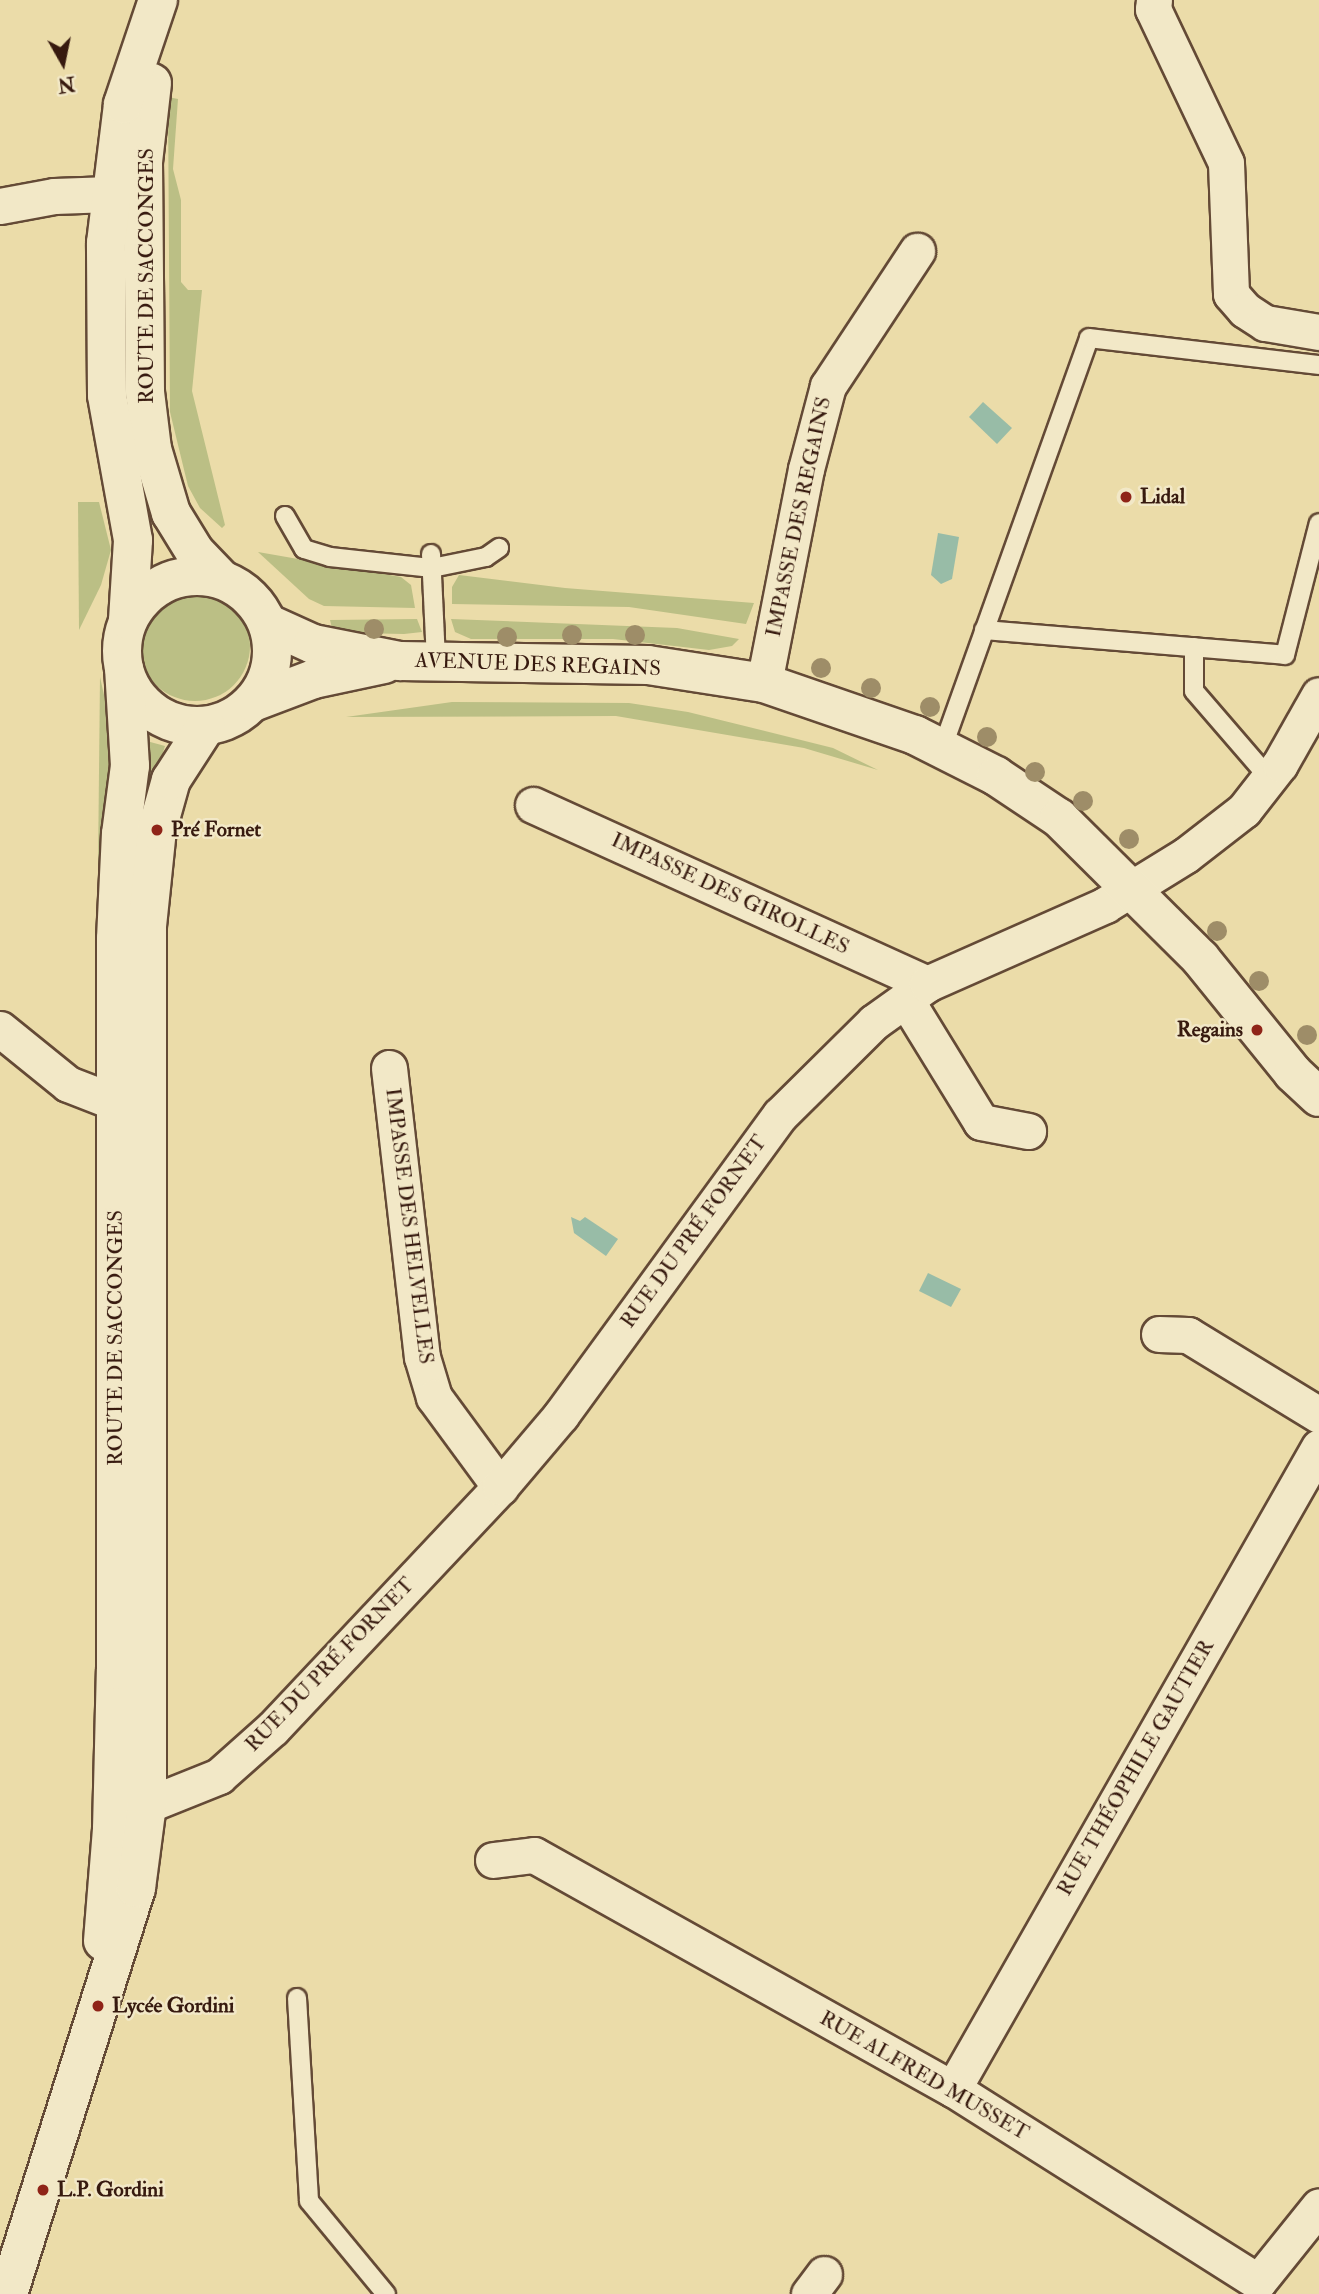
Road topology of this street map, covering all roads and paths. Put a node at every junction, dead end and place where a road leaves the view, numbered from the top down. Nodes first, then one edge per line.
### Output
1 (158, 0) edge
2 (177, 0) edge
3 (1154, 0) edge
4 (144, 162) junction
5 (111, 194) junction
6 (0, 206) edge
7 (144, 242) junction
8 (917, 251) dead end
9 (1319, 332) edge
10 (1319, 365) edge
11 (285, 516) dead end
12 (1319, 523) edge
13 (499, 548) dead end
14 (432, 561) junction
15 (220, 578) junction
16 (128, 620) junction
17 (269, 624) junction
18 (984, 630) junction
19 (1194, 648) junction
20 (418, 661) junction
21 (124, 669) junction
22 (764, 683) junction
23 (1319, 695) edge
24 (253, 702) junction
25 (206, 726) junction
26 (942, 749) junction
27 (1269, 778) junction
28 (533, 804) dead end
29 (1134, 889) junction
30 (916, 992) junction
31 (0, 1029) edge
32 (389, 1068) dead end
33 (1319, 1097) edge
34 (117, 1103) junction
35 (1028, 1131) dead end
36 (1159, 1334) dead end
37 (1319, 1415) edge
38 (1319, 1447) edge
39 (500, 1488) junction
40 (147, 1805) junction
41 (113, 1829) junction
42 (493, 1860) dead end
43 (297, 1998) dead end
44 (98, 2006) junction
45 (953, 2089) junction
46 (1319, 2206) edge
47 (10, 2293) edge
48 (386, 2294) edge

1 - 5 street, ROUTE DE SACCONGES
2 - 4 street, ROUTE DE SACCONGES
3 - 9 street
4 - 5 street
4 - 7 street, ROUTE DE SACCONGES
5 - 6 street
5 - 7 street
5 - 16 street, ROUTE DE SACCONGES
7 - 15 street, ROUTE DE SACCONGES
8 - 22 street, IMPASSE DES REGAINS
10 - 18 lane
11 - 14 lane
12 - 19 lane
13 - 14 lane
14 - 20 lane
15 - 16 street
15 - 17 street
16 - 21 street
17 - 20 street, AVENUE DES REGAINS
17 - 24 street
18 - 19 lane
18 - 26 lane
19 - 27 lane
20 - 22 street, AVENUE DES REGAINS
20 - 24 street, AVENUE DES REGAINS
21 - 25 street
21 - 34 street, ROUTE DE SACCONGES
22 - 26 street, AVENUE DES REGAINS
23 - 27 street, RUE DU PRÉ FORNET
24 - 25 street
25 - 40 street, ROUTE DE SACCONGES
26 - 29 street, AVENUE DES REGAINS
27 - 29 street, RUE DU PRÉ FORNET
28 - 30 street, IMPASSE DES GIROLLES
29 - 30 street, RUE DU PRÉ FORNET
29 - 33 street, AVENUE DES REGAINS
30 - 35 street
30 - 39 street, RUE DU PRÉ FORNET
31 - 34 street
32 - 39 street, IMPASSE DES HELVELLES
34 - 41 street, ROUTE DE SACCONGES
36 - 37 street
38 - 45 street, RUE THÉOPHILE GAUTIER
39 - 40 street, RUE DU PRÉ FORNET
40 - 41 street, RUE DU PRÉ FORNET
40 - 44 street, ROUTE DE SACCONGES
41 - 44 street, ROUTE DE SACCONGES
42 - 45 street, RUE ALFRED MUSSET
43 - 48 lane
44 - 47 street, ROUTE DE SACCONGES
45 - 46 street, RUE ALFRED MUSSET

